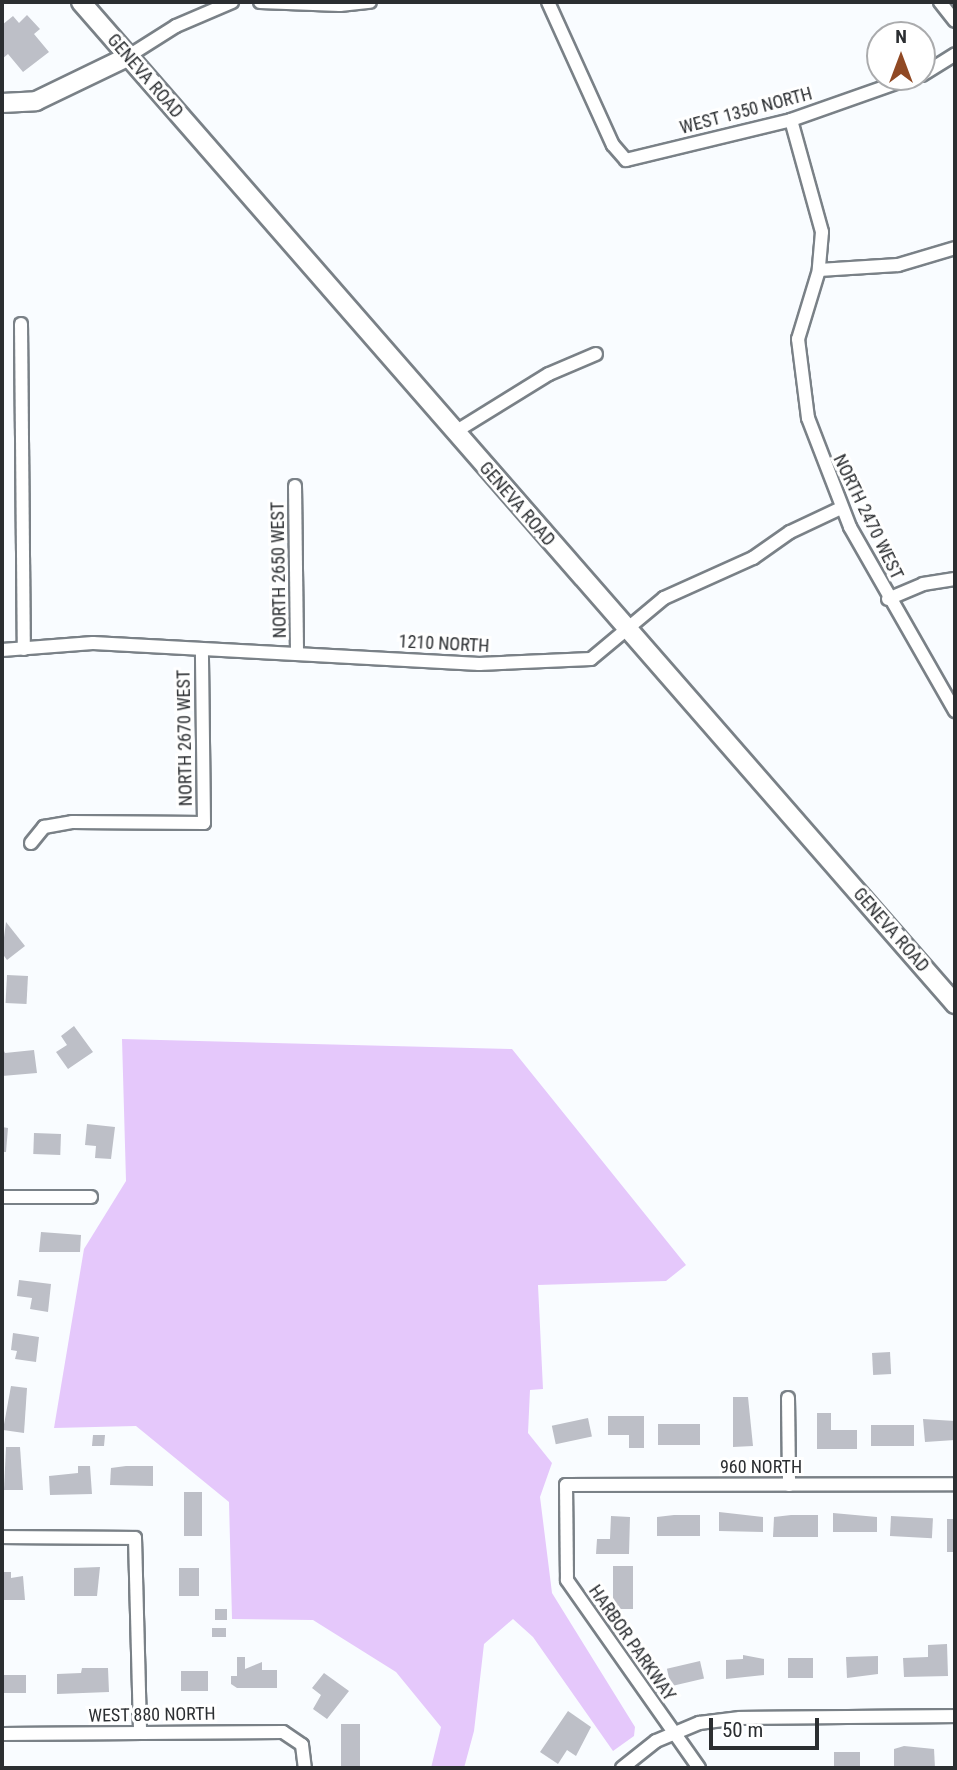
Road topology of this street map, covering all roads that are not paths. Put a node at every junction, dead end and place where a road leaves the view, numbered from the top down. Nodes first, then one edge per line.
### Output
1 (81, 2) edge
2 (232, 2) edge
3 (260, 2) edge
4 (370, 2) edge
5 (548, 2) edge
6 (940, 2) edge
7 (285, 3) edge
8 (955, 21) edge
9 (955, 54) edge
10 (127, 57) junction
11 (936, 66) edge
12 (874, 91) edge
13 (2, 103) edge
14 (792, 120) junction
15 (955, 248) edge
16 (819, 270) junction
17 (21, 324) dead end
18 (596, 354) dead end
19 (455, 432) junction
20 (295, 485) dead end
21 (841, 508) junction
22 (955, 579) edge
23 (888, 599) junction
24 (627, 630) junction
25 (24, 649) junction
26 (2, 650) edge
27 (202, 652) junction
28 (298, 654) junction
29 (955, 711) edge
30 (31, 843) dead end
31 (955, 1004) edge
32 (2, 1197) edge
33 (92, 1197) dead end
34 (788, 1398) dead end
35 (955, 1484) edge
36 (566, 1485) joint
37 (789, 1485) junction
38 (2, 1537) edge
39 (955, 1716) edge
40 (140, 1733) junction
41 (2, 1734) edge
42 (674, 1734) junction
43 (306, 1768) edge
44 (622, 1768) edge
45 (699, 1768) edge

1 - 10 main road, GENEVA ROAD
2 - 10 street
3 - 7 street
4 - 7 street
5 - 14 street, WEST 1350 NORTH
6 - 8 street
9 - 11 street
10 - 13 main road
10 - 19 main road, GENEVA ROAD
12 - 14 street, WEST 1350 NORTH
14 - 16 street, NORTH 2470 WEST
15 - 16 street
16 - 21 street, NORTH 2470 WEST
17 - 25 street
18 - 19 street
19 - 24 main road, GENEVA ROAD
20 - 28 street, NORTH 2650 WEST
21 - 23 street, NORTH 2470 WEST
21 - 24 street, 1210 NORTH
22 - 23 street
23 - 29 street, NORTH 2470 WEST
24 - 28 street, 1210 NORTH
24 - 31 main road, GENEVA ROAD
25 - 26 street, 1210 NORTH
25 - 27 street, 1210 NORTH
27 - 28 street, 1210 NORTH
27 - 30 street, NORTH 2670 WEST
32 - 33 street
34 - 37 street
35 - 37 street, 960 NORTH
36 - 37 street, 960 NORTH
36 - 42 street, HARBOR PARKWAY
38 - 40 street
39 - 42 street
40 - 41 street, WEST 880 NORTH
40 - 43 street, WEST 880 NORTH
42 - 44 street
42 - 45 street, HARBOR PARKWAY

